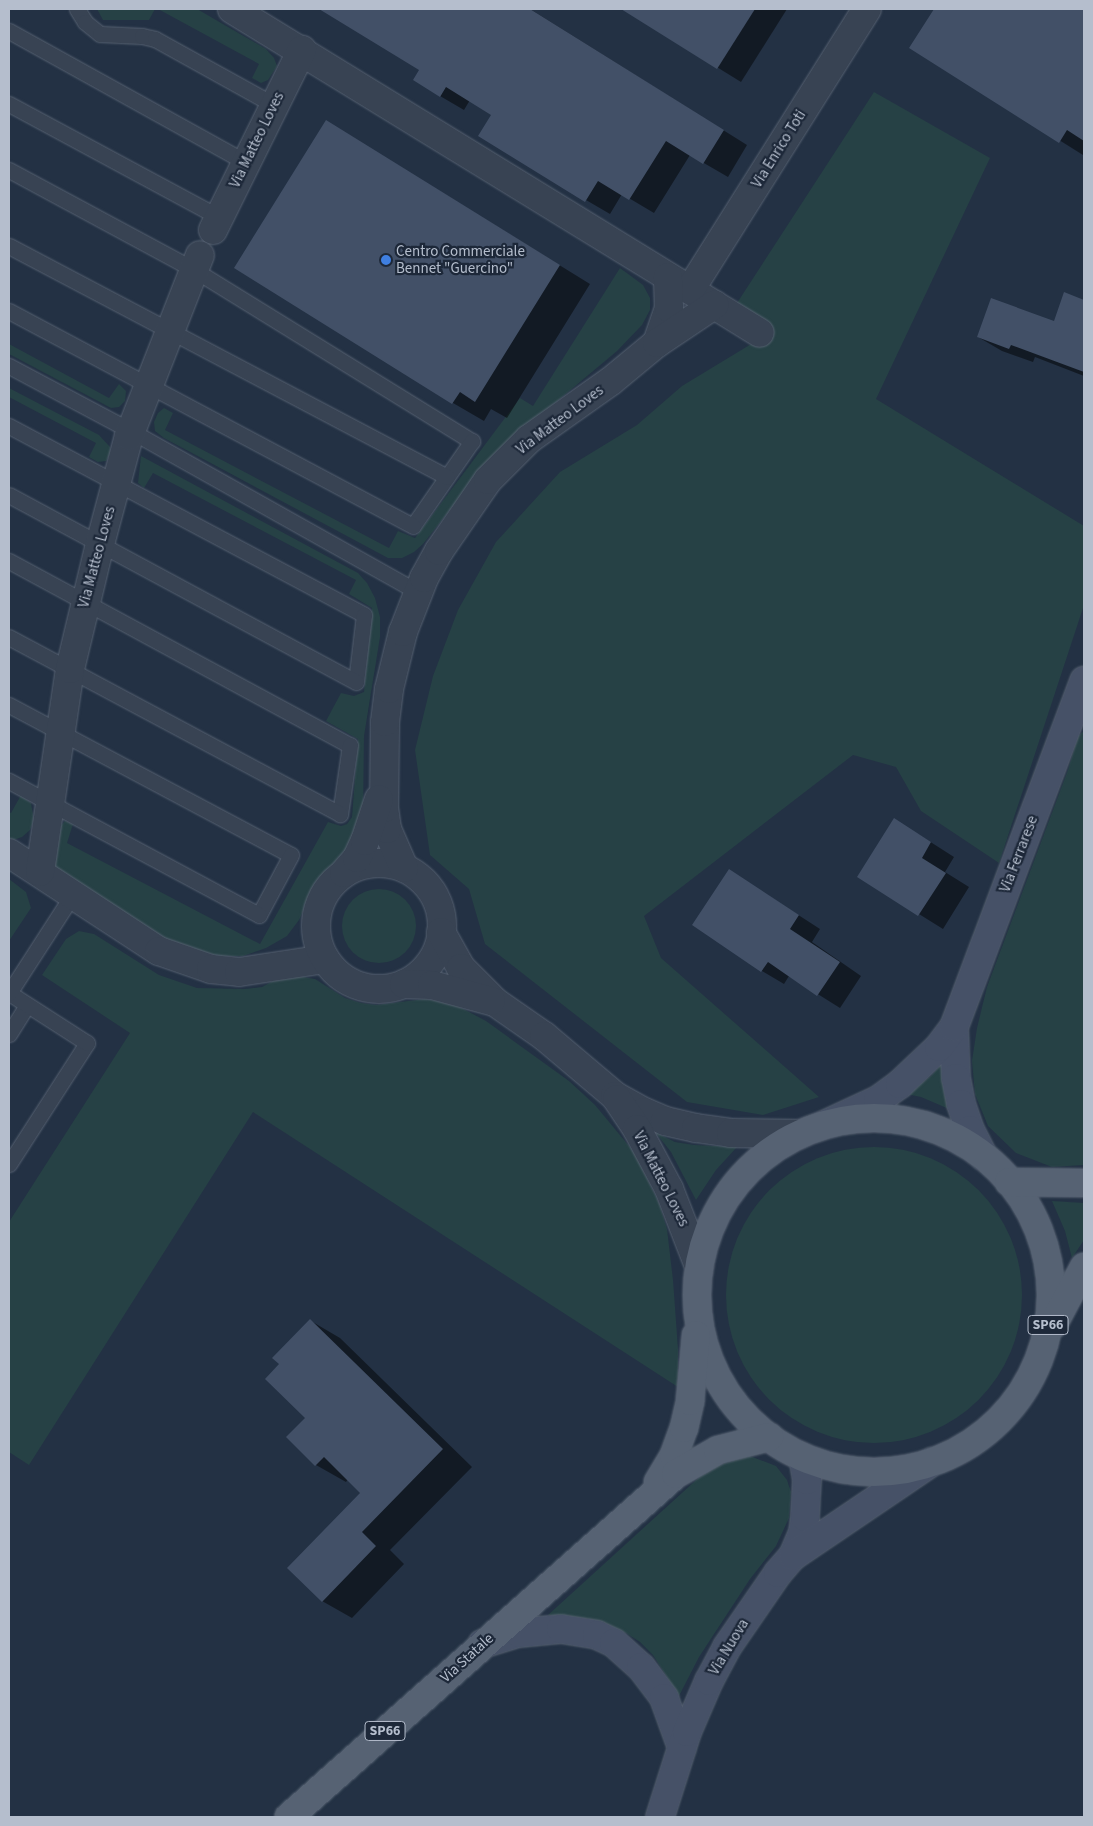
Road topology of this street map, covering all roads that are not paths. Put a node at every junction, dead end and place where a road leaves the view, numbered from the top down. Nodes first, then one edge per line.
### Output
1 (77, 9) edge
2 (232, 9) edge
3 (867, 9) edge
4 (9, 31) edge
5 (302, 50) junction
6 (9, 104) edge
7 (274, 105) junction
8 (246, 162) junction
9 (9, 170) edge
10 (216, 223) joint
11 (9, 246) edge
12 (197, 262) junction
13 (679, 283) junction
14 (714, 305) junction
15 (9, 311) edge
16 (169, 331) junction
17 (760, 333) dead end
18 (657, 343) junction
19 (9, 366) edge
20 (148, 385) junction
21 (9, 426) edge
22 (131, 431) junction
23 (447, 477) junction
24 (116, 483) junction
25 (9, 496) edge
26 (100, 544) junction
27 (9, 562) edge
28 (418, 592) junction
29 (85, 602) junction
30 (9, 637) edge
31 (70, 669) junction
32 (1084, 681) edge
33 (9, 705) edge
34 (61, 733) junction
35 (9, 781) edge
36 (383, 785) junction
37 (50, 803) junction
38 (9, 853) edge
39 (404, 868) junction
40 (40, 872) junction
41 (344, 873) junction
42 (73, 894) junction
43 (316, 922) junction
44 (441, 932) junction
45 (325, 959) junction
46 (261, 967) junction
47 (404, 984) junction
48 (9, 993) edge
49 (495, 1002) junction
50 (27, 1006) junction
51 (954, 1026) junction
52 (9, 1034) edge
53 (615, 1096) junction
54 (812, 1130) junction
55 (984, 1157) junction
56 (9, 1164) edge
57 (1009, 1182) junction
58 (1084, 1183) edge
59 (699, 1266) junction
60 (1084, 1267) edge
61 (698, 1319) junction
62 (1046, 1340) junction
63 (769, 1437) junction
64 (803, 1458) junction
65 (932, 1462) junction
66 (645, 1499) junction
67 (793, 1556) junction
68 (482, 1644) junction
69 (682, 1748) junction
70 (289, 1817) edge
71 (660, 1817) edge

1 - 7 lane
2 - 5 street
3 - 13 street, Via Enrico Toti
4 - 8 lane
5 - 7 street, Via Matteo Loves
5 - 13 street
6 - 10 lane
7 - 8 street, Via Matteo Loves
8 - 10 street, Via Matteo Loves
9 - 12 lane
11 - 16 lane
12 - 16 street, Via Matteo Loves
12 - 23 lane
13 - 14 street
13 - 18 street
14 - 17 street
14 - 18 street, Via Matteo Loves
15 - 20 lane
16 - 20 street, Via Matteo Loves
16 - 23 lane
18 - 28 street, Via Matteo Loves
19 - 22 lane
20 - 22 street, Via Matteo Loves
20 - 23 lane
21 - 24 lane
22 - 24 street, Via Matteo Loves
22 - 28 lane
24 - 26 street, Via Matteo Loves
24 - 26 lane
25 - 26 lane
26 - 29 street, Via Matteo Loves
27 - 29 lane
28 - 36 street, Via Matteo Loves
29 - 31 street, Via Matteo Loves
29 - 31 lane
30 - 31 lane
31 - 34 street, Via Matteo Loves
32 - 51 main road, Via Ferrarese
33 - 34 lane
34 - 37 street, Via Matteo Loves
34 - 37 lane
35 - 37 lane
36 - 39 street, Via Matteo Loves
36 - 41 street, Via Matteo Loves
37 - 40 street, Via Matteo Loves
38 - 40 street, Via Matteo Loves
39 - 41 street, Via Matteo Loves
39 - 44 street, Via Matteo Loves
40 - 42 street, Via Matteo Loves
41 - 43 street, Via Matteo Loves
42 - 46 street, Via Matteo Loves
42 - 48 lane
43 - 45 street, Via Matteo Loves
43 - 46 street, Via Matteo Loves
44 - 47 street, Via Matteo Loves
44 - 49 street, Via Matteo Loves
45 - 46 street, Via Matteo Loves
45 - 47 street, Via Matteo Loves
47 - 49 street, Via Matteo Loves
48 - 50 lane
49 - 53 street, Via Matteo Loves
50 - 52 lane
50 - 56 lane
51 - 54 main road, Via Ferrarese
51 - 55 main road, Via Ferrarese
53 - 54 street, Via Matteo Loves
53 - 59 street, Via Matteo Loves
54 - 55 main road, SP66
54 - 59 main road, SP66
55 - 57 main road, SP66
57 - 58 main road
57 - 62 main road, SP66
59 - 61 main road, SP66
60 - 62 main road, SP66
61 - 63 main road, SP66
61 - 66 main road, Via Statale / SP66
62 - 65 main road, SP66
63 - 64 main road, SP66
63 - 66 main road, Via Statale / SP66
64 - 65 main road, SP66
64 - 67 main road, Via Nuova
65 - 67 main road, Via Nuova
66 - 68 main road, Via Statale / SP66
67 - 69 main road, Via Nuova
68 - 69 main road
68 - 70 main road, Via Statale / SP66
69 - 71 main road, Via Nuova

